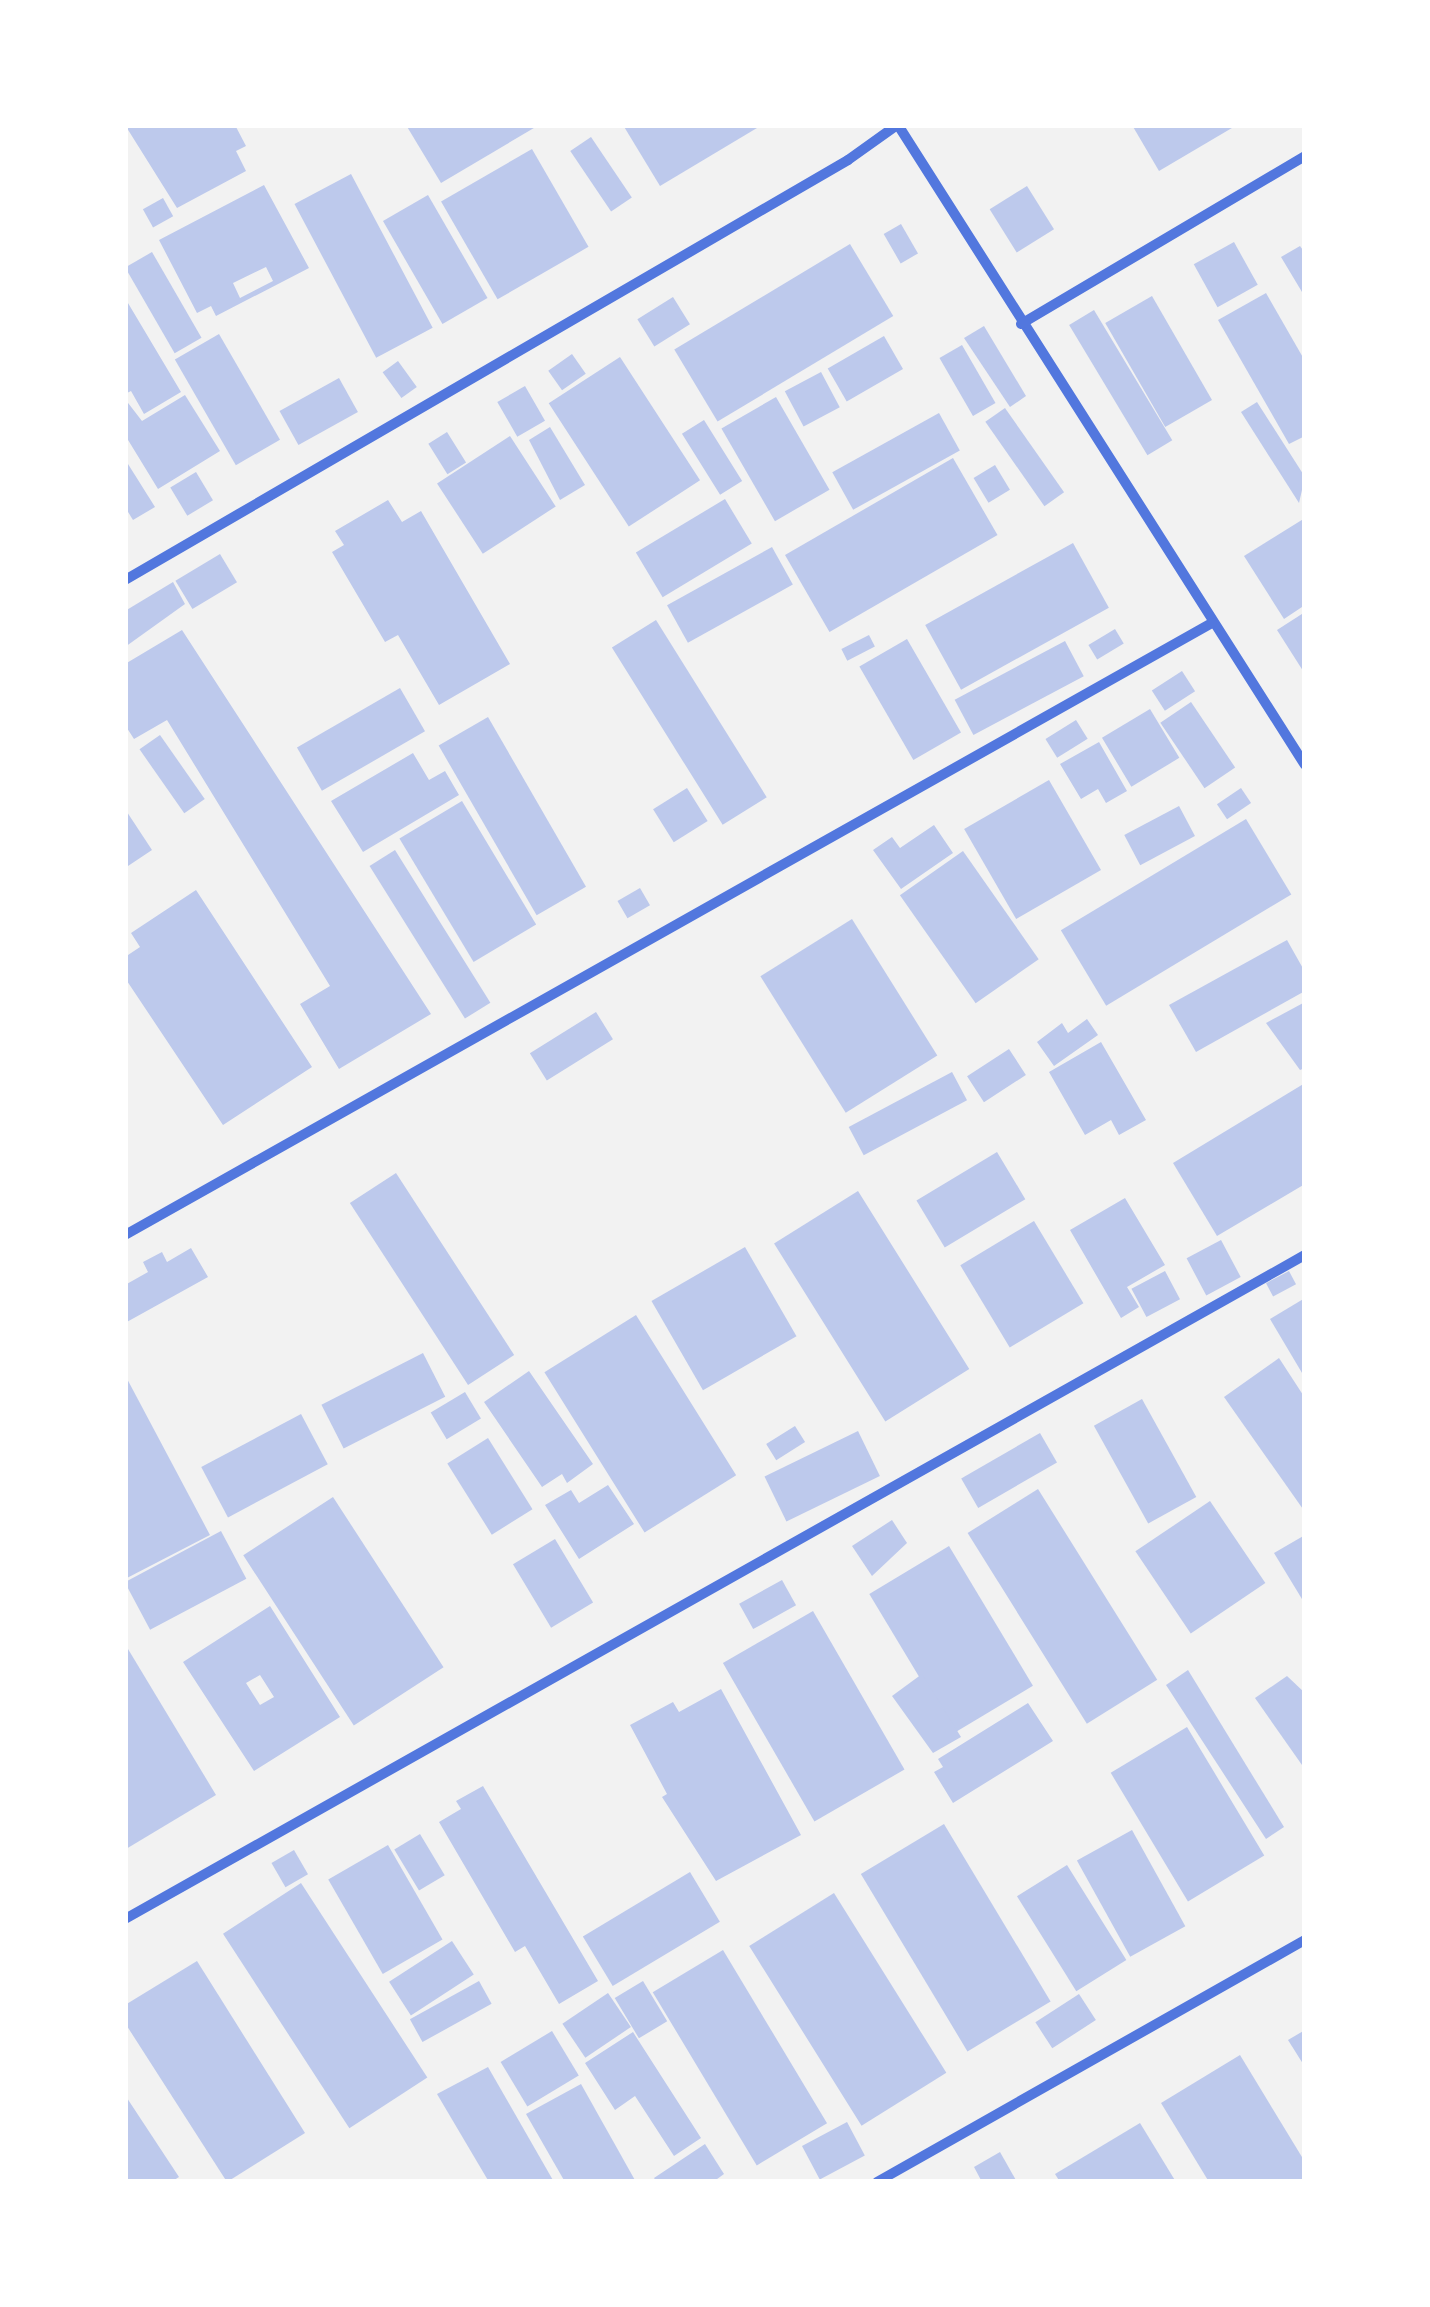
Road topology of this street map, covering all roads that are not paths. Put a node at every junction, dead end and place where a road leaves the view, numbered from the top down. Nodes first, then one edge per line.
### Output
1 (898, 125) edge
2 (1305, 156) edge
3 (1021, 324) junction
4 (125, 580) edge
5 (1212, 624) junction
6 (1305, 765) edge
7 (125, 1235) edge
8 (1305, 1255) edge
9 (125, 1920) edge
10 (1305, 1940) edge
11 (877, 2182) edge

1 - 3 street
1 - 4 street
2 - 3 street
3 - 5 street
5 - 6 street
5 - 7 street
8 - 9 street
10 - 11 street

